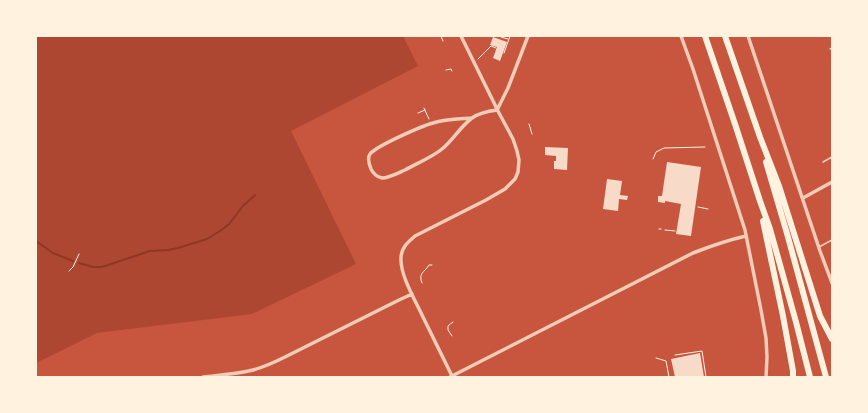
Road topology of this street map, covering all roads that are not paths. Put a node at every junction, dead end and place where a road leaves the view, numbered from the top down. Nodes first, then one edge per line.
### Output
1 (461, 36) edge
2 (528, 36) edge
3 (681, 36) edge
4 (705, 36) edge
5 (725, 36) edge
6 (748, 36) edge
7 (497, 110) junction
8 (472, 118) junction
9 (760, 138) junction
10 (832, 157) edge
11 (823, 162) dead end
12 (832, 182) edge
13 (803, 198) junction
14 (760, 201) junction
15 (746, 236) junction
16 (832, 240) edge
17 (819, 247) junction
18 (832, 283) edge
19 (412, 294) junction
20 (832, 339) edge
21 (450, 376) edge
22 (203, 377) edge
23 (766, 377) edge
24 (793, 377) edge
25 (810, 377) edge
26 (826, 377) edge

1 - 7 street
2 - 7 street
3 - 15 street
4 - 14 highway
5 - 9 highway
6 - 13 street
7 - 8 street
7 - 19 street
8 - 8 street
9 - 20 highway
9 - 26 highway
10 - 11 lane
12 - 13 street
13 - 17 street
14 - 24 highway
14 - 25 highway
15 - 21 street
15 - 23 street
16 - 17 lane
17 - 18 street
19 - 21 street
19 - 22 street

